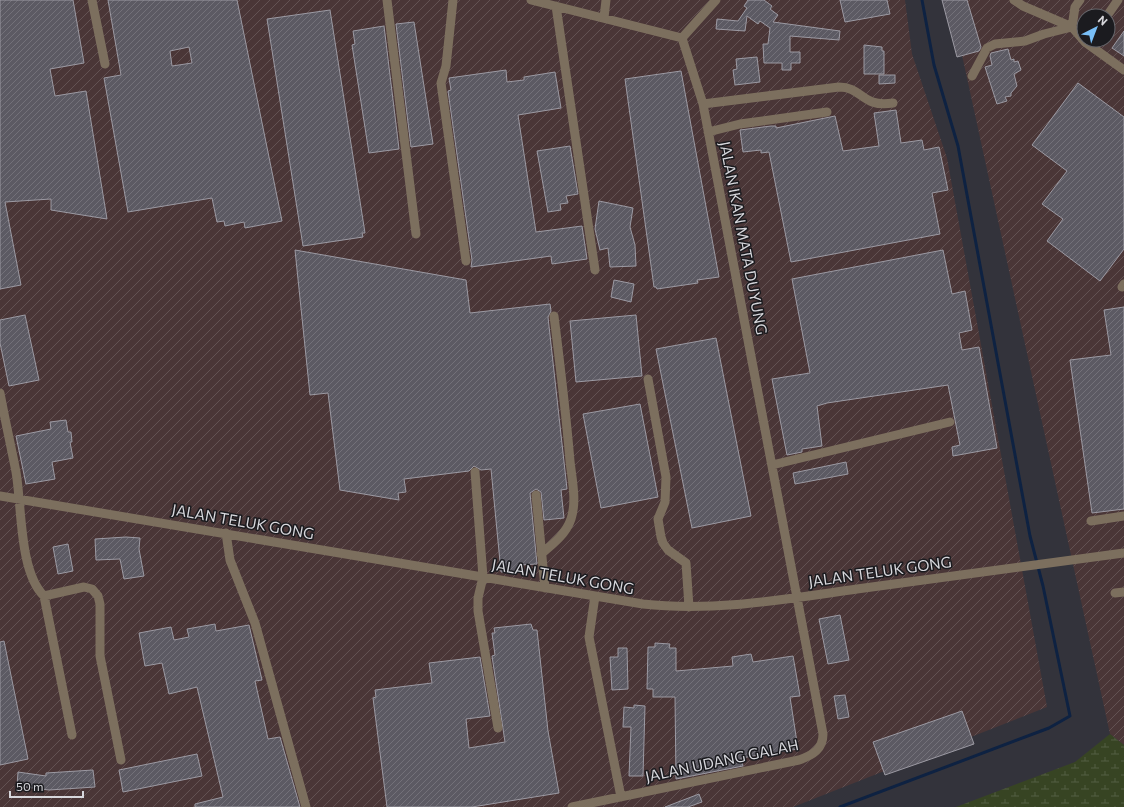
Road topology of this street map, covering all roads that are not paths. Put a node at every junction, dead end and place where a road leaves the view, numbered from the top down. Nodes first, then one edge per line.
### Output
1 (92, 0) edge
2 (387, 0) edge
3 (453, 0) edge
4 (531, 0) edge
5 (606, 0) edge
6 (716, 0) edge
7 (1014, 0) edge
8 (1080, 0) edge
9 (556, 6) junction
10 (604, 18) junction
11 (1072, 27) junction
12 (682, 38) junction
13 (105, 64) dead end
14 (1124, 70) edge
15 (972, 76) dead end
16 (892, 103) dead end
17 (703, 104) junction
18 (827, 112) dead end
19 (708, 132) junction
20 (416, 234) dead end
21 (466, 261) dead end
22 (595, 270) dead end
23 (554, 316) dead end
24 (648, 379) dead end
25 (0, 393) edge
26 (950, 422) dead end
27 (772, 465) junction
28 (475, 472) dead end
29 (536, 495) dead end
30 (0, 496) edge
31 (19, 499) junction
32 (1124, 516) edge
33 (1091, 521) dead end
34 (226, 533) junction
35 (1124, 553) edge
36 (542, 554) junction
37 (483, 577) junction
38 (544, 588) junction
39 (44, 596) junction
40 (595, 596) junction
41 (798, 597) junction
42 (689, 607) junction
43 (498, 728) dead end
44 (72, 735) dead end
45 (121, 760) dead end
46 (621, 797) junction
47 (306, 807) edge
48 (572, 807) edge

1 - 13 street
2 - 20 street
3 - 21 street
4 - 9 street
5 - 10 street
6 - 12 street
7 - 11 street
8 - 11 street
9 - 10 street
9 - 22 street
10 - 12 street
11 - 14 street
11 - 15 street
12 - 17 street, JALAN IKAN MATA DUYUNG
16 - 17 street
17 - 19 street, JALAN IKAN MATA DUYUNG
18 - 19 street
19 - 27 street, JALAN IKAN MATA DUYUNG
23 - 36 street
24 - 42 street
25 - 31 street
26 - 27 street
27 - 41 street, JALAN IKAN MATA DUYUNG
28 - 37 street
29 - 36 street
30 - 31 street, JALAN TELUK GONG
31 - 34 street, JALAN TELUK GONG
31 - 39 street
32 - 33 street
34 - 37 street, JALAN TELUK GONG
34 - 47 street
35 - 41 street, JALAN TELUK GONG
36 - 38 street
37 - 38 street, JALAN TELUK GONG
37 - 43 street
38 - 40 street, JALAN TELUK GONG
39 - 44 street
39 - 45 street
40 - 42 street, JALAN TELUK GONG
40 - 46 street
41 - 42 street, JALAN TELUK GONG
41 - 46 street, JALAN UDANG GALAH
46 - 48 street, JALAN UDANG GALAH

